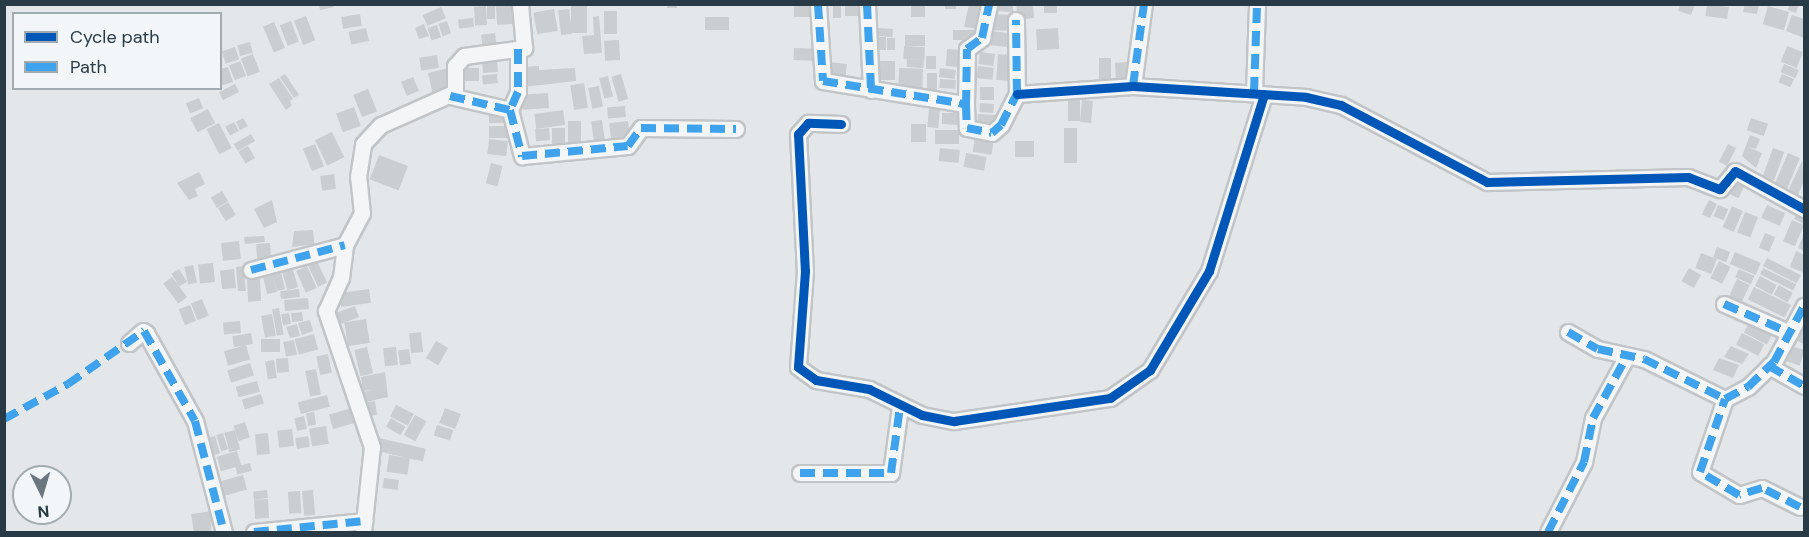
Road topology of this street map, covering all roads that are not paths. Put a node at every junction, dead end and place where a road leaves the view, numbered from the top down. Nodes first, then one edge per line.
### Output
1 (520, 4) edge
2 (818, 4) edge
3 (867, 4) edge
4 (989, 4) edge
5 (1144, 4) edge
6 (1257, 4) edge
7 (1016, 20) dead end
8 (518, 49) junction
9 (1133, 86) junction
10 (871, 90) junction
11 (1259, 93) junction
12 (1017, 94) junction
13 (450, 96) junction
14 (966, 105) junction
15 (510, 110) junction
16 (841, 124) dead end
17 (736, 129) dead end
18 (1804, 209) edge
19 (345, 245) junction
20 (251, 270) dead end
21 (1724, 304) dead end
22 (1804, 306) edge
23 (1568, 332) dead end
24 (1790, 333) junction
25 (129, 343) dead end
26 (1627, 356) junction
27 (1769, 366) junction
28 (1804, 386) edge
29 (1725, 399) junction
30 (900, 406) junction
31 (800, 473) dead end
32 (1800, 507) dead end
33 (363, 527) edge
34 (224, 532) edge
35 (254, 532) edge
36 (1548, 532) edge

1 - 8 street
2 - 10 street
3 - 10 street
4 - 14 street
5 - 9 street
6 - 11 street
7 - 12 street
8 - 13 street
8 - 15 street
9 - 11 street
9 - 12 street
10 - 14 street
11 - 18 street
11 - 30 street
12 - 14 street
13 - 15 street
13 - 19 street
15 - 17 street
16 - 30 street
19 - 20 street
19 - 33 street
21 - 24 street
22 - 24 street
23 - 26 street
24 - 27 street
25 - 34 street
26 - 29 street
26 - 36 street
27 - 28 street
27 - 29 street
29 - 32 street
30 - 31 street
33 - 35 street

